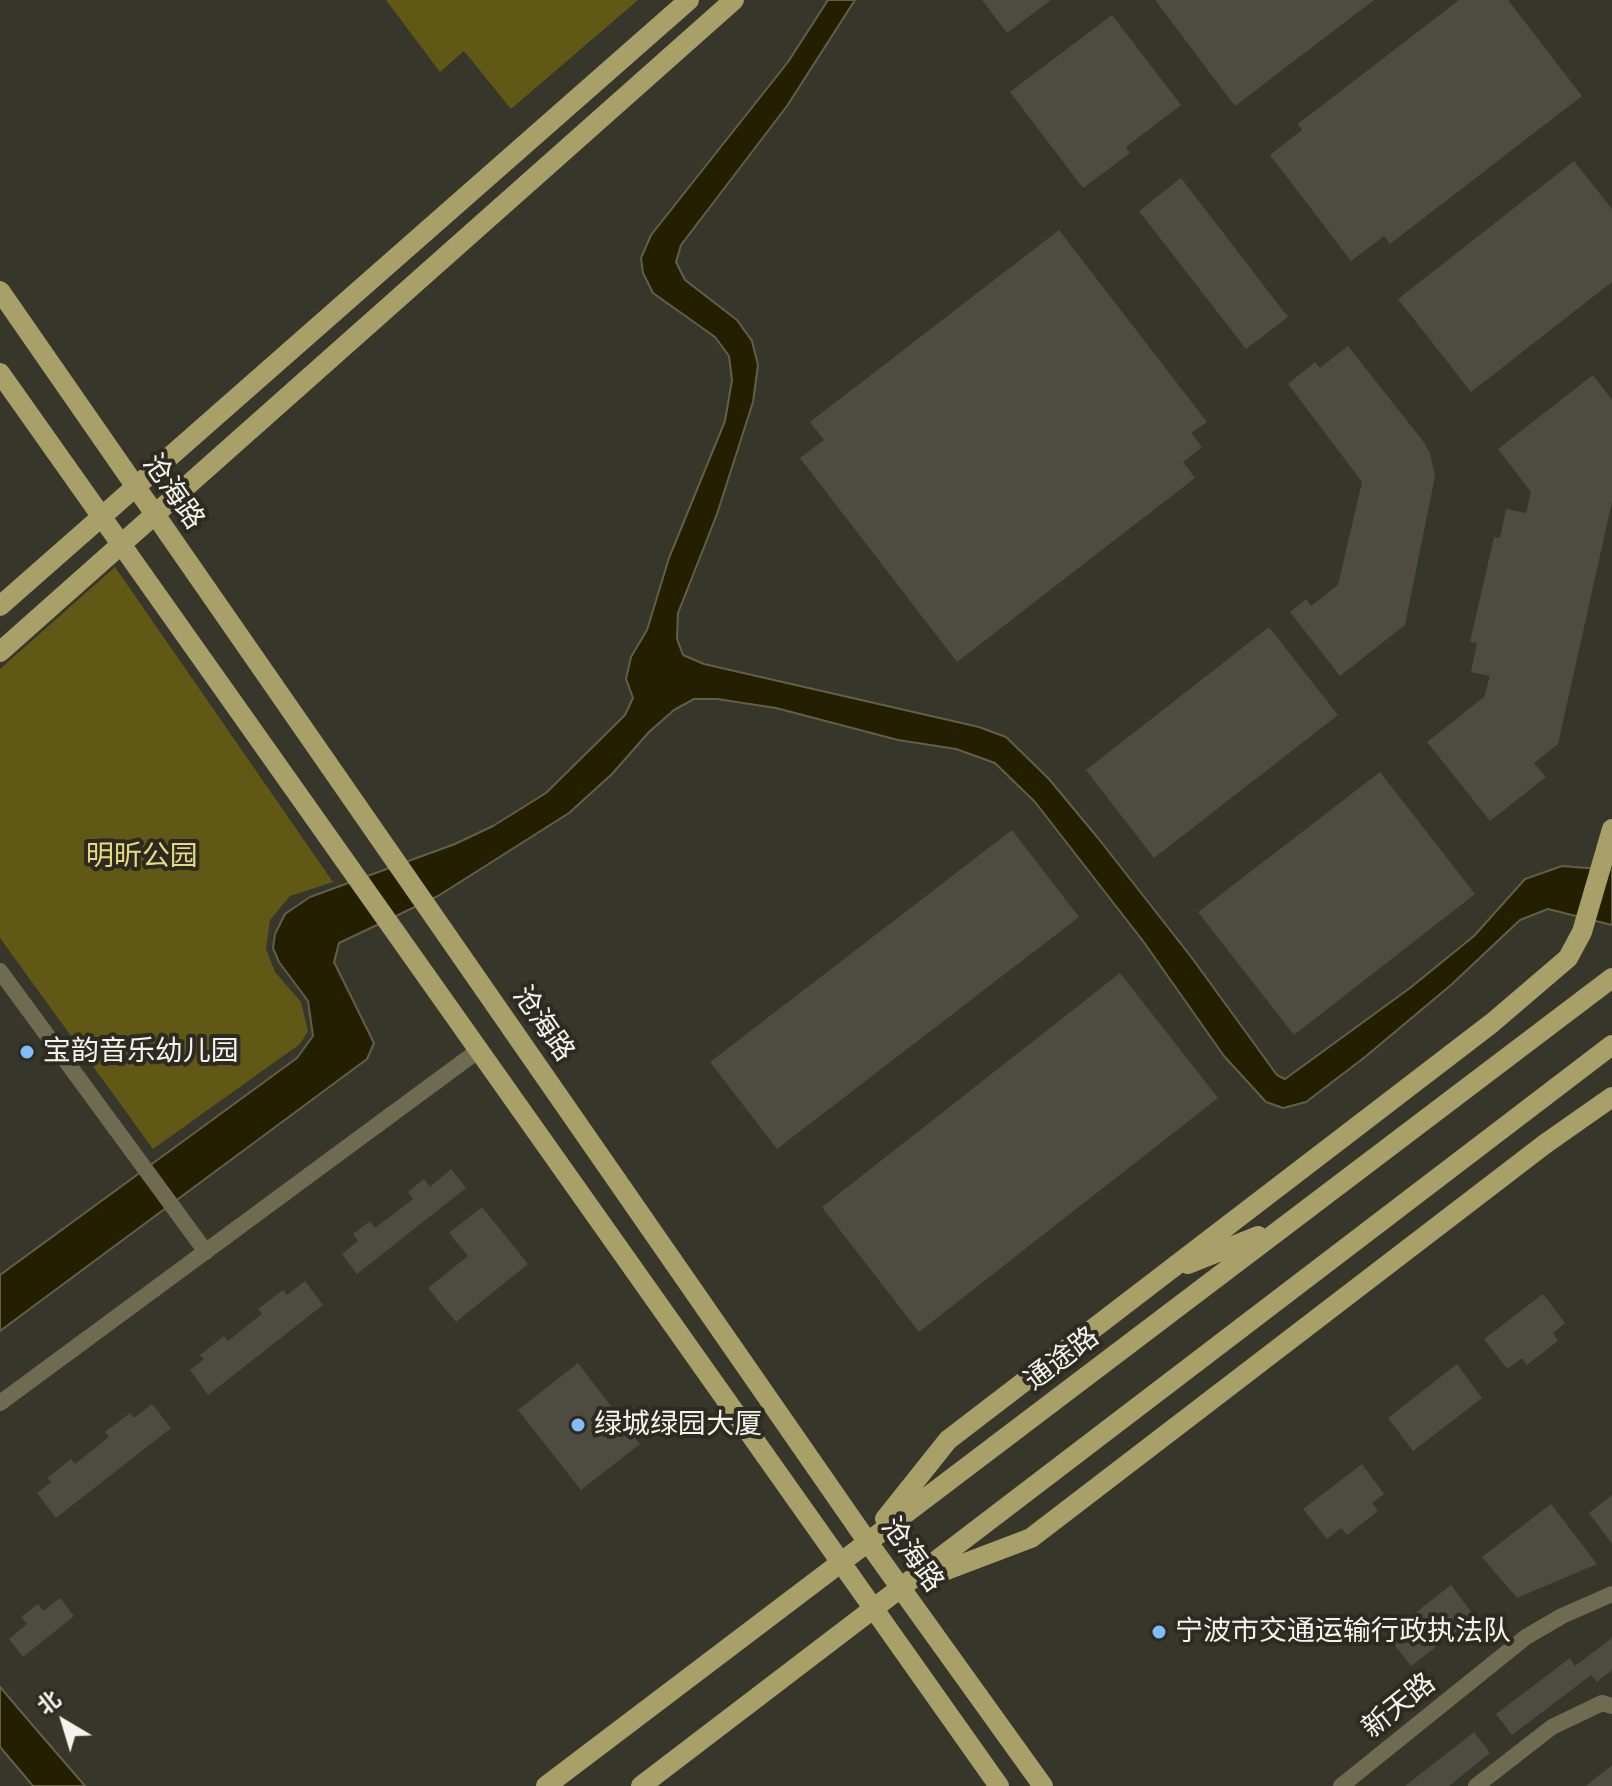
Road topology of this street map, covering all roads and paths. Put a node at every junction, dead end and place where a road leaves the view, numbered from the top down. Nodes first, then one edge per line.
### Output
1 (689, 0) edge
2 (734, 0) edge
3 (0, 291) edge
4 (0, 373) edge
5 (135, 485) junction
6 (100, 515) junction
7 (156, 516) junction
8 (121, 545) junction
9 (0, 606) edge
10 (0, 652) edge
11 (1612, 829) edge
12 (0, 971) edge
13 (1612, 978) edge
14 (1612, 1045) edge
15 (479, 1050) junction
16 (1612, 1097) edge
17 (1284, 1226) junction
18 (206, 1252) junction
19 (1163, 1275) junction
20 (0, 1403) edge
21 (867, 1541) junction
22 (840, 1561) junction
23 (901, 1587) junction
24 (1612, 1594) edge
25 (873, 1608) junction
26 (1612, 1706) edge
27 (546, 1786) edge
28 (641, 1786) edge
29 (999, 1786) edge
30 (1043, 1786) edge
31 (1341, 1786) edge
32 (1476, 1786) edge

1 - 5 main road
2 - 7 main road
3 - 5 main road, 沧海路
4 - 6 main road
5 - 6 main road
5 - 7 main road, 沧海路
6 - 8 main road
6 - 9 main road
7 - 8 main road
7 - 21 main road, 沧海路
8 - 10 main road
8 - 15 main road
11 - 19 main road
12 - 18 street
13 - 17 main road, 通途路
14 - 23 main road
15 - 18 street
15 - 22 main road
16 - 23 main road
17 - 19 main road
17 - 21 main road, 通途路
18 - 20 street
19 - 21 main road
21 - 22 main road, 通途路
21 - 23 main road, 沧海路
22 - 25 main road
22 - 27 main road, 通途路
23 - 25 main road
23 - 30 main road, 沧海路
24 - 31 street, 新天路
25 - 28 main road
25 - 29 main road
26 - 32 street

